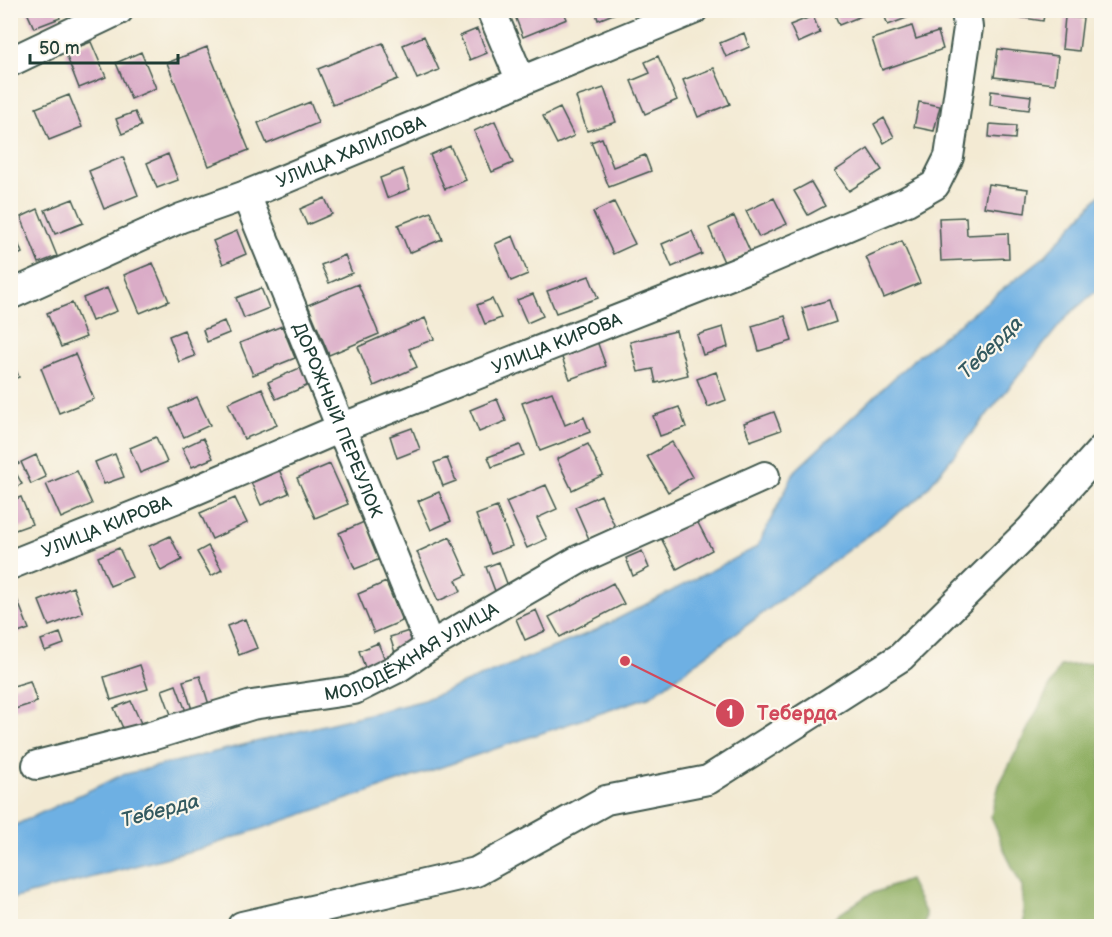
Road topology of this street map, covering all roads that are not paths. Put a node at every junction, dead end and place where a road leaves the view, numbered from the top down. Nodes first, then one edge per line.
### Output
1 (119, 10) edge
2 (491, 10) edge
3 (693, 10) edge
4 (966, 10) edge
5 (10, 62) edge
6 (521, 81) junction
7 (246, 195) junction
8 (10, 296) edge
9 (341, 428) junction
10 (1101, 449) edge
11 (765, 476) dead end
12 (10, 565) edge
13 (430, 646) junction
14 (37, 765) dead end
15 (242, 927) edge

1 - 5 street
2 - 6 street
3 - 6 street, УЛИЦА ХАЛИЛОВА
4 - 9 street, УЛИЦА КИРОВА
6 - 7 street, УЛИЦА ХАЛИЛОВА
7 - 8 street, УЛИЦА ХАЛИЛОВА
7 - 9 street, ДОРОЖНЫЙ ПЕРЕУЛОК
9 - 12 street, УЛИЦА КИРОВА
9 - 13 street, ДОРОЖНЫЙ ПЕРЕУЛОК
10 - 15 street
11 - 13 street, МОЛОДЁЖНАЯ УЛИЦА
13 - 14 street, МОЛОДЁЖНАЯ УЛИЦА

